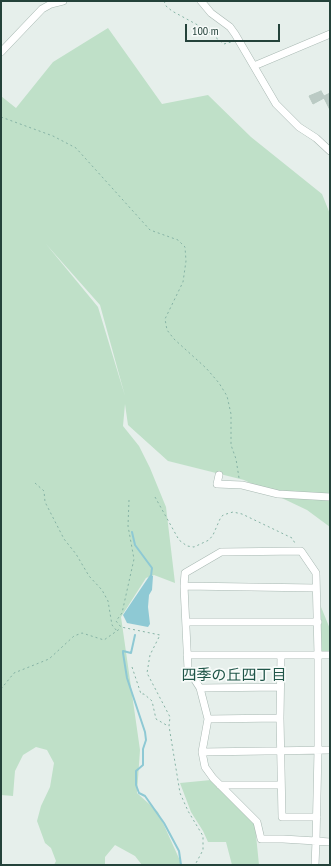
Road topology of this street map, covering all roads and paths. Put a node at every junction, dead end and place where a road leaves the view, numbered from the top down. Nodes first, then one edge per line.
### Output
1 (63, 1) edge
2 (164, 1) edge
3 (201, 1) edge
4 (330, 34) edge
5 (239, 40) junction
6 (1, 52) edge
7 (254, 66) junction
8 (1, 117) edge
9 (330, 151) edge
10 (219, 475) dead end
11 (35, 483) dead end
12 (242, 485) junction
13 (155, 497) dead end
14 (330, 497) edge
15 (129, 500) dead end
16 (298, 551) junction
17 (184, 586) junction
18 (316, 588) junction
19 (186, 622) junction
20 (318, 622) junction
21 (121, 627) junction
22 (117, 632) junction
23 (187, 655) junction
24 (281, 655) junction
25 (318, 655) junction
26 (330, 655) edge
27 (132, 667) dead end
28 (280, 687) junction
29 (200, 688) junction
30 (1, 689) edge
31 (280, 718) junction
32 (208, 719) junction
33 (169, 726) junction
34 (280, 750) junction
35 (318, 750) junction
36 (330, 750) edge
37 (202, 752) junction
38 (220, 785) junction
39 (281, 785) junction
40 (317, 817) junction
41 (316, 841) junction
42 (330, 842) edge
43 (195, 865) edge
44 (315, 865) edge

1 - 6 street
2 - 5 path
3 - 5 street
4 - 7 street
5 - 7 street
7 - 9 street
8 - 12 path
10 - 12 street
11 - 22 path
12 - 14 street
13 - 16 path
15 - 21 path
16 - 17 street
16 - 18 street
17 - 18 street
17 - 19 street
18 - 20 street
19 - 20 street
19 - 23 street
20 - 25 street
21 - 22 path
21 - 33 path
22 - 30 path
23 - 24 street
23 - 29 street
24 - 25 street
24 - 28 street
25 - 26 street
25 - 35 street
27 - 33 path
28 - 29 street
28 - 31 street
29 - 32 street
31 - 32 street
31 - 34 street
32 - 37 street
33 - 43 path
34 - 35 street
34 - 37 street
34 - 39 street
35 - 36 street
35 - 40 street
37 - 38 street
38 - 39 street
38 - 41 street
39 - 40 street
40 - 41 street
41 - 42 street
41 - 44 street

